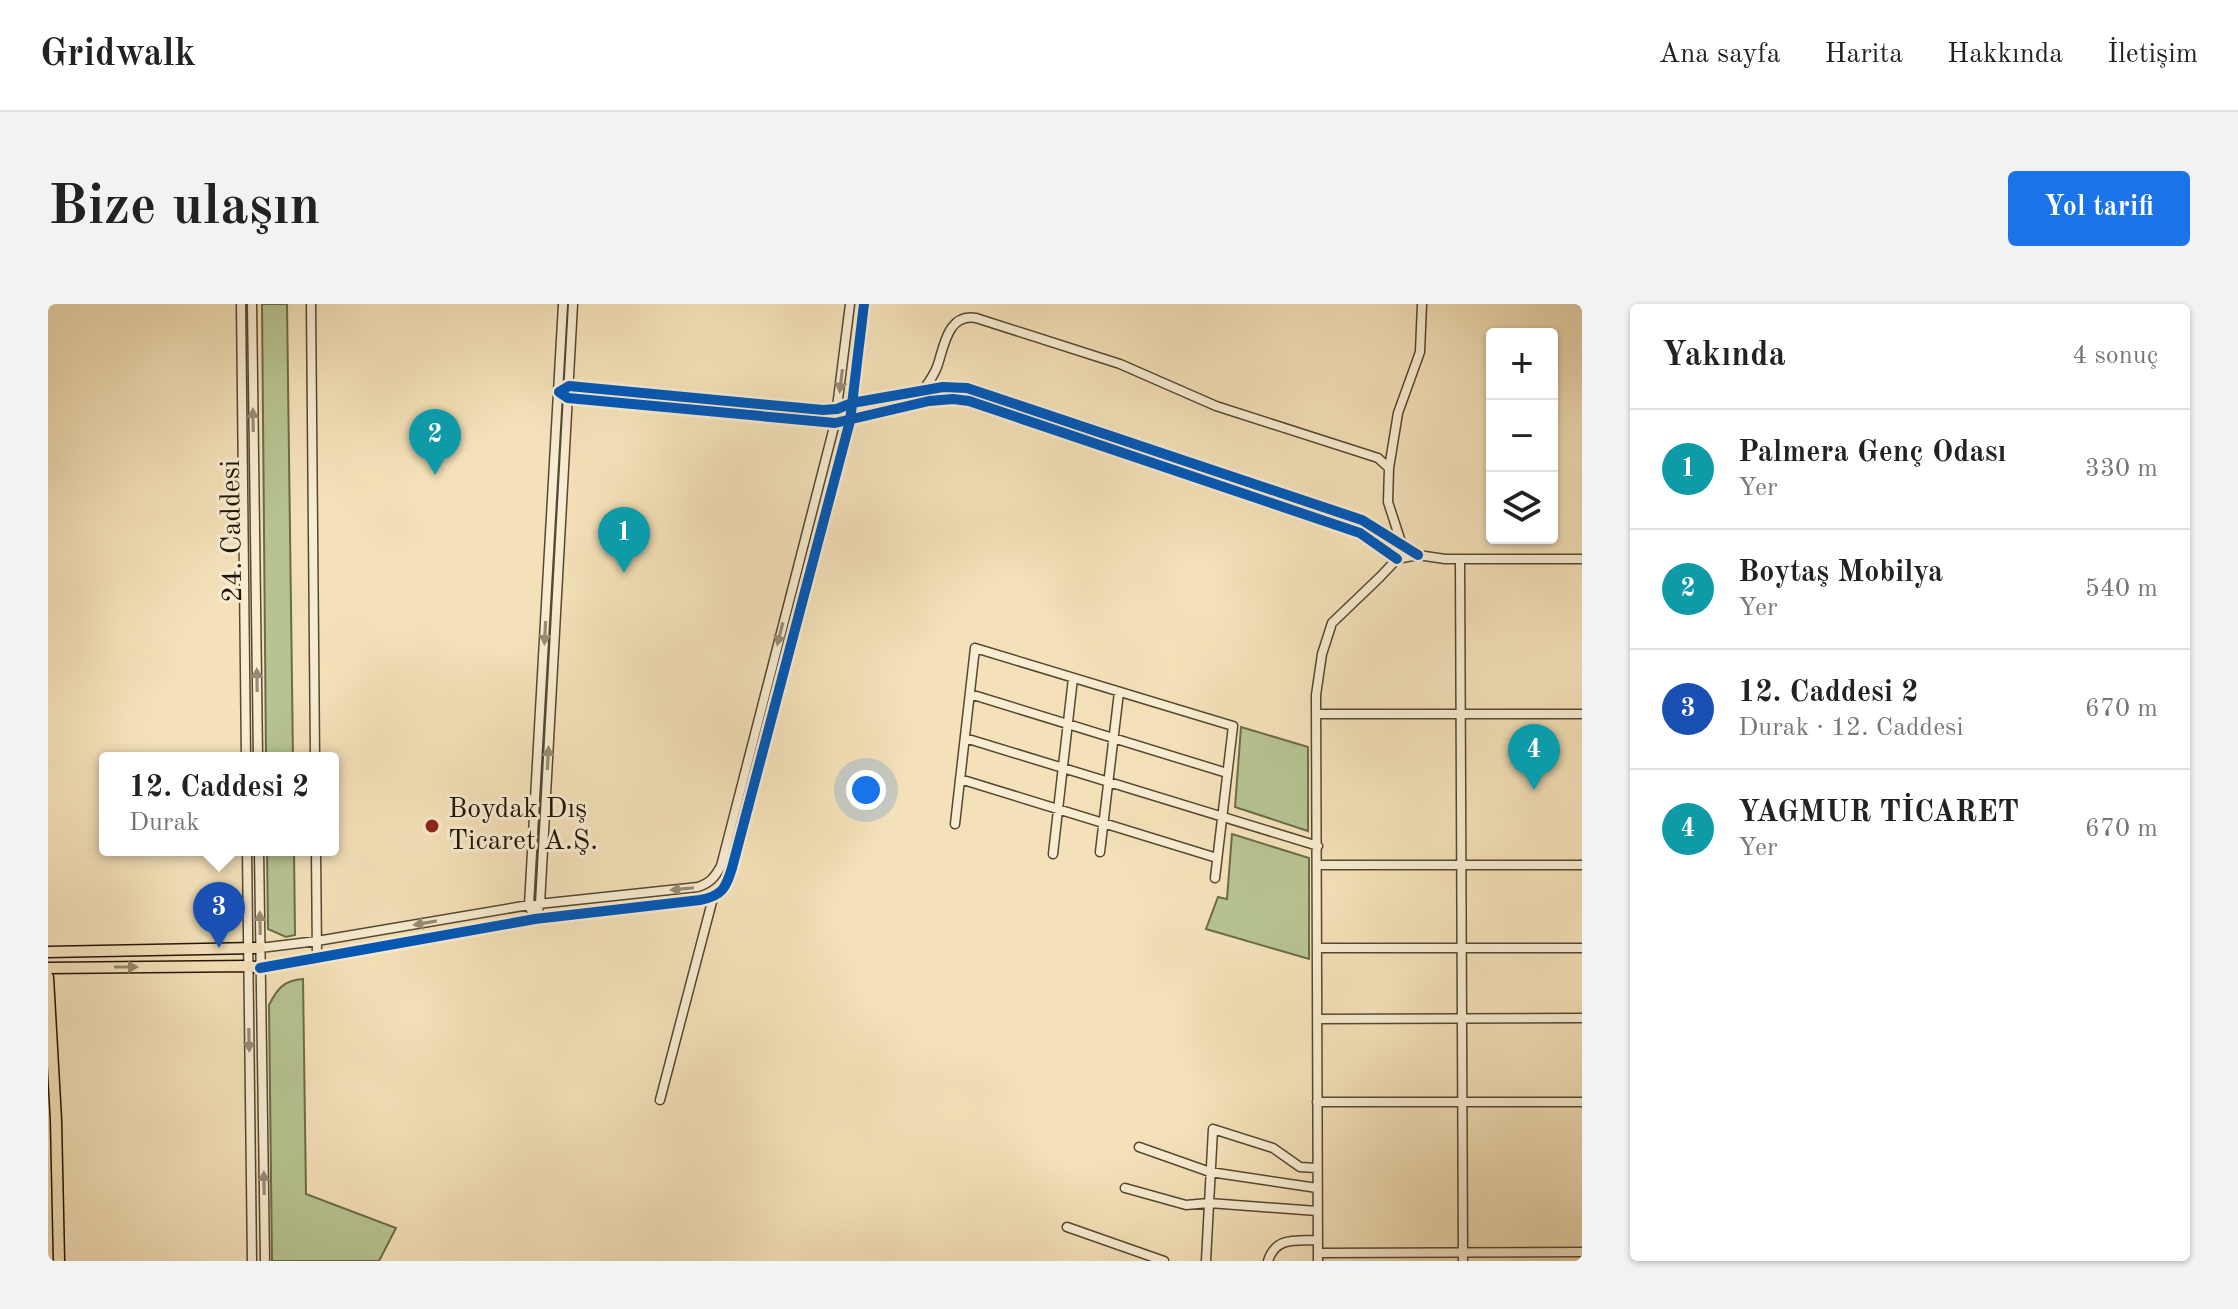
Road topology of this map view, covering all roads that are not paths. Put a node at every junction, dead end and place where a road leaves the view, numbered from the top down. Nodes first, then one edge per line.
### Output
1 (241, 304) edge
2 (252, 304) edge
3 (311, 304) edge
4 (563, 304) edge
5 (573, 304) edge
6 (850, 304) edge
7 (864, 304) edge
8 (1422, 304) edge
9 (569, 386) junction
10 (924, 390) junction
11 (559, 392) junction
12 (568, 398) junction
13 (852, 403) junction
14 (837, 409) junction
15 (850, 421) junction
16 (835, 423) junction
17 (1389, 468) junction
18 (1401, 543) junction
19 (1418, 555) junction
20 (1397, 559) junction
21 (1460, 559) junction
22 (1582, 559) edge
23 (1073, 678) junction
24 (1119, 692) junction
25 (970, 694) junction
26 (1317, 714) junction
27 (1460, 714) junction
28 (1582, 714) edge
29 (1068, 724) junction
30 (965, 738) junction
31 (1114, 738) junction
32 (246, 752) edge
33 (258, 752) edge
34 (315, 752) edge
35 (1063, 768) junction
36 (1227, 773) junction
37 (960, 779) junction
38 (1109, 782) junction
39 (1058, 809) junction
40 (1222, 816) junction
41 (1104, 823) junction
42 (955, 824) dead end
43 (1318, 846) junction
44 (1100, 852) dead end
45 (1053, 854) dead end
46 (247, 856) edge
47 (259, 856) edge
48 (316, 856) edge
49 (1217, 858) junction
50 (1318, 865) junction
51 (1461, 865) junction
52 (1582, 865) edge
53 (1215, 878) dead end
54 (713, 898) junction
55 (540, 904) junction
56 (529, 905) junction
57 (535, 919) junction
58 (317, 941) junction
59 (248, 948) junction
60 (260, 948) junction
61 (1318, 948) junction
62 (1462, 948) junction
63 (1582, 948) edge
64 (48, 954) edge
65 (317, 957) junction
66 (48, 965) edge
67 (249, 966) junction
68 (260, 968) junction
69 (48, 977) edge
70 (1462, 1018) junction
71 (1582, 1018) edge
72 (1317, 1019) junction
73 (660, 1100) dead end
74 (1317, 1102) junction
75 (1462, 1102) junction
76 (1582, 1102) edge
77 (1139, 1147) dead end
78 (1317, 1168) junction
79 (1210, 1172) junction
80 (1125, 1188) dead end
81 (1317, 1188) junction
82 (1209, 1203) junction
83 (1317, 1211) junction
84 (1067, 1227) dead end
85 (1318, 1240) junction
86 (1582, 1252) edge
87 (1318, 1257) edge
88 (1463, 1257) edge
89 (59, 1261) edge
90 (252, 1261) edge
91 (265, 1261) edge
92 (1164, 1261) edge
93 (1206, 1261) edge
94 (1268, 1261) edge

1 - 32 street, 24. Caddesi
33 -> 2 street, 24. Caddesi
3 - 34 street
4 - 11 street
5 - 9 street
6 -> 14 street
7 - 13 street
8 - 17 street
9 - 11 street
9 - 12 street
9 - 14 street
10 - 13 street
10 - 17 street
10 - 18 street
11 - 12 street
11 -> 56 street
12 - 16 street
55 -> 12 street
13 - 14 street
13 - 15 street
14 - 16 street
15 - 16 street
15 - 20 street
15 - 54 street
16 -> 55 street
17 - 18 street
18 - 19 street
19 - 20 street
19 - 21 street
20 - 26 street
21 - 22 street
21 - 27 street
23 - 24 street
23 - 25 street
23 - 29 street
24 - 31 street
24 - 36 street
25 - 29 street
25 - 30 street
26 - 27 street
26 - 43 street
27 - 28 street
27 - 51 street
29 - 31 street
29 - 35 street
30 - 35 street
30 - 37 street
31 - 36 street
31 - 38 street
35 - 38 street
35 - 39 street
36 - 40 street
37 - 39 street
37 - 42 street
38 - 40 street
38 - 41 street
39 - 41 street
39 - 45 street
40 - 43 street
40 - 49 street
41 - 44 street
41 - 49 street
43 - 50 street
46 - 59 street
60 -> 47 street
48 - 58 street
49 - 53 street
50 - 51 street
50 - 61 street
51 - 52 street
51 - 62 street
54 - 57 street
54 - 73 street
55 - 56 street
55 - 57 street
56 - 57 street
56 -> 58 street
57 - 65 street
58 - 60 street
58 - 65 street
59 - 60 main road
59 - 64 main road
59 - 67 street
60 - 68 street
61 - 62 street
61 - 72 street
62 - 63 street
62 - 70 street
64 - 66 main road
65 - 68 street
66 -> 67 main road
67 - 68 main road
67 -> 90 street
91 -> 68 street
69 - 89 main road
70 - 71 street
70 - 72 street
70 - 75 street
72 - 74 street
74 - 75 street
74 - 78 street
75 - 76 street
75 - 88 street
77 - 79 street
78 - 79 street
78 - 81 street
79 - 81 street
79 - 82 street
80 - 82 street
81 - 83 street
82 - 83 street
82 - 93 street
83 - 85 street
84 - 92 street
85 - 87 street
85 - 94 street
86 - 88 street
87 - 88 street

